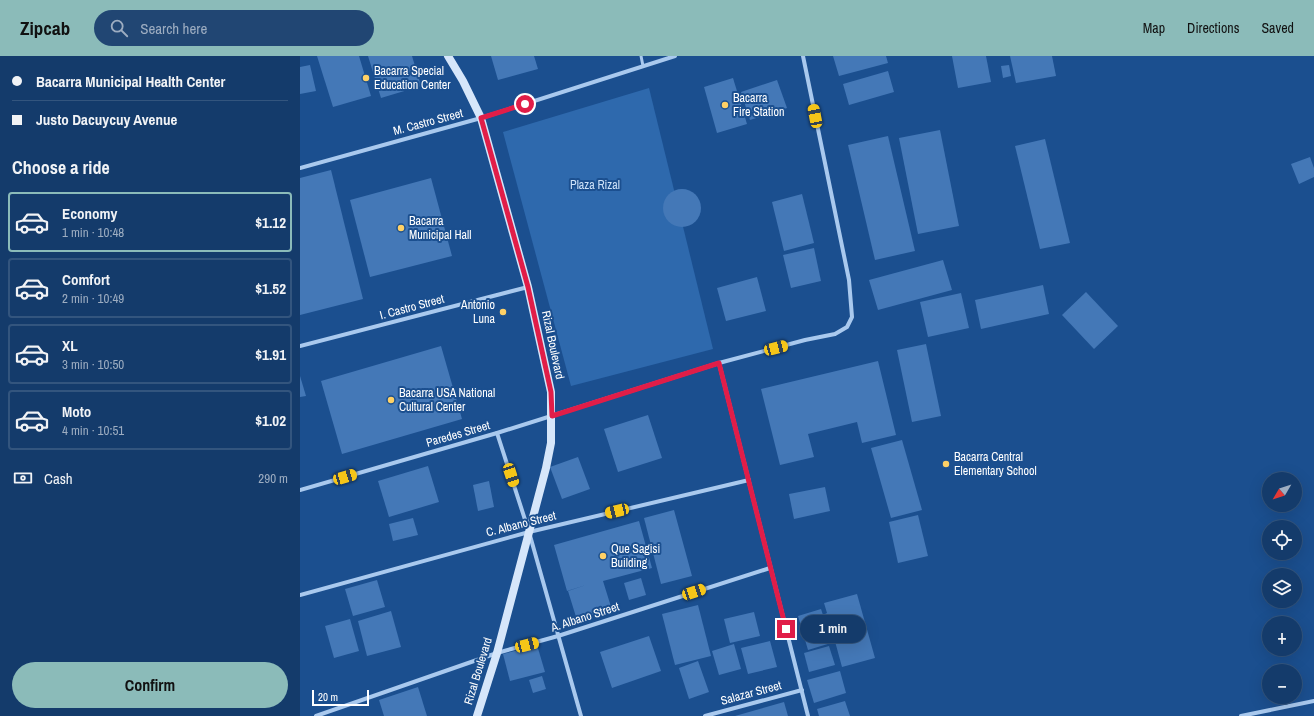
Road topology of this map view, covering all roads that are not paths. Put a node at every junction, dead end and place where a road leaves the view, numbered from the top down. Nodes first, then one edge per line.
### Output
1 (448, 56) edge
2 (641, 56) edge
3 (675, 56) edge
4 (802, 56) edge
5 (643, 66) junction
6 (481, 118) junction
7 (300, 168) edge
8 (528, 287) junction
9 (300, 346) edge
10 (719, 363) junction
11 (552, 416) junction
12 (497, 433) junction
13 (749, 480) junction
14 (300, 490) edge
15 (529, 532) junction
16 (770, 568) junction
17 (300, 595) edge
18 (558, 636) junction
19 (497, 653) junction
20 (802, 690) junction
21 (1314, 701) edge
22 (316, 716) edge
23 (477, 716) edge
24 (581, 716) edge
25 (705, 716) edge
26 (808, 716) edge
27 (1241, 716) edge

1 - 6 main road, Rizal Boulevard
2 - 5 lane
3 - 5 street, M. Castro Street
4 - 10 street, Paredes Street
5 - 6 street, M. Castro Street
6 - 7 street, M. Castro Street
6 - 8 main road, Rizal Boulevard
8 - 9 street, I. Castro Street
8 - 11 main road, Rizal Boulevard
10 - 11 street, Paredes Street
10 - 13 street
11 - 12 street, Paredes Street
11 - 15 main road, Rizal Boulevard
12 - 14 street, Paredes Street
12 - 15 street
13 - 15 street, C. Albano Street
13 - 16 street
15 - 17 street, C. Albano Street
15 - 18 street
15 - 19 main road, Rizal Boulevard
16 - 18 street, A. Albano Street
16 - 20 street
18 - 19 street, A. Albano Street
18 - 24 street
19 - 22 street, A. Albano Street
19 - 23 main road, Rizal Boulevard
20 - 25 street, Salazar Street
20 - 26 street
21 - 27 street

